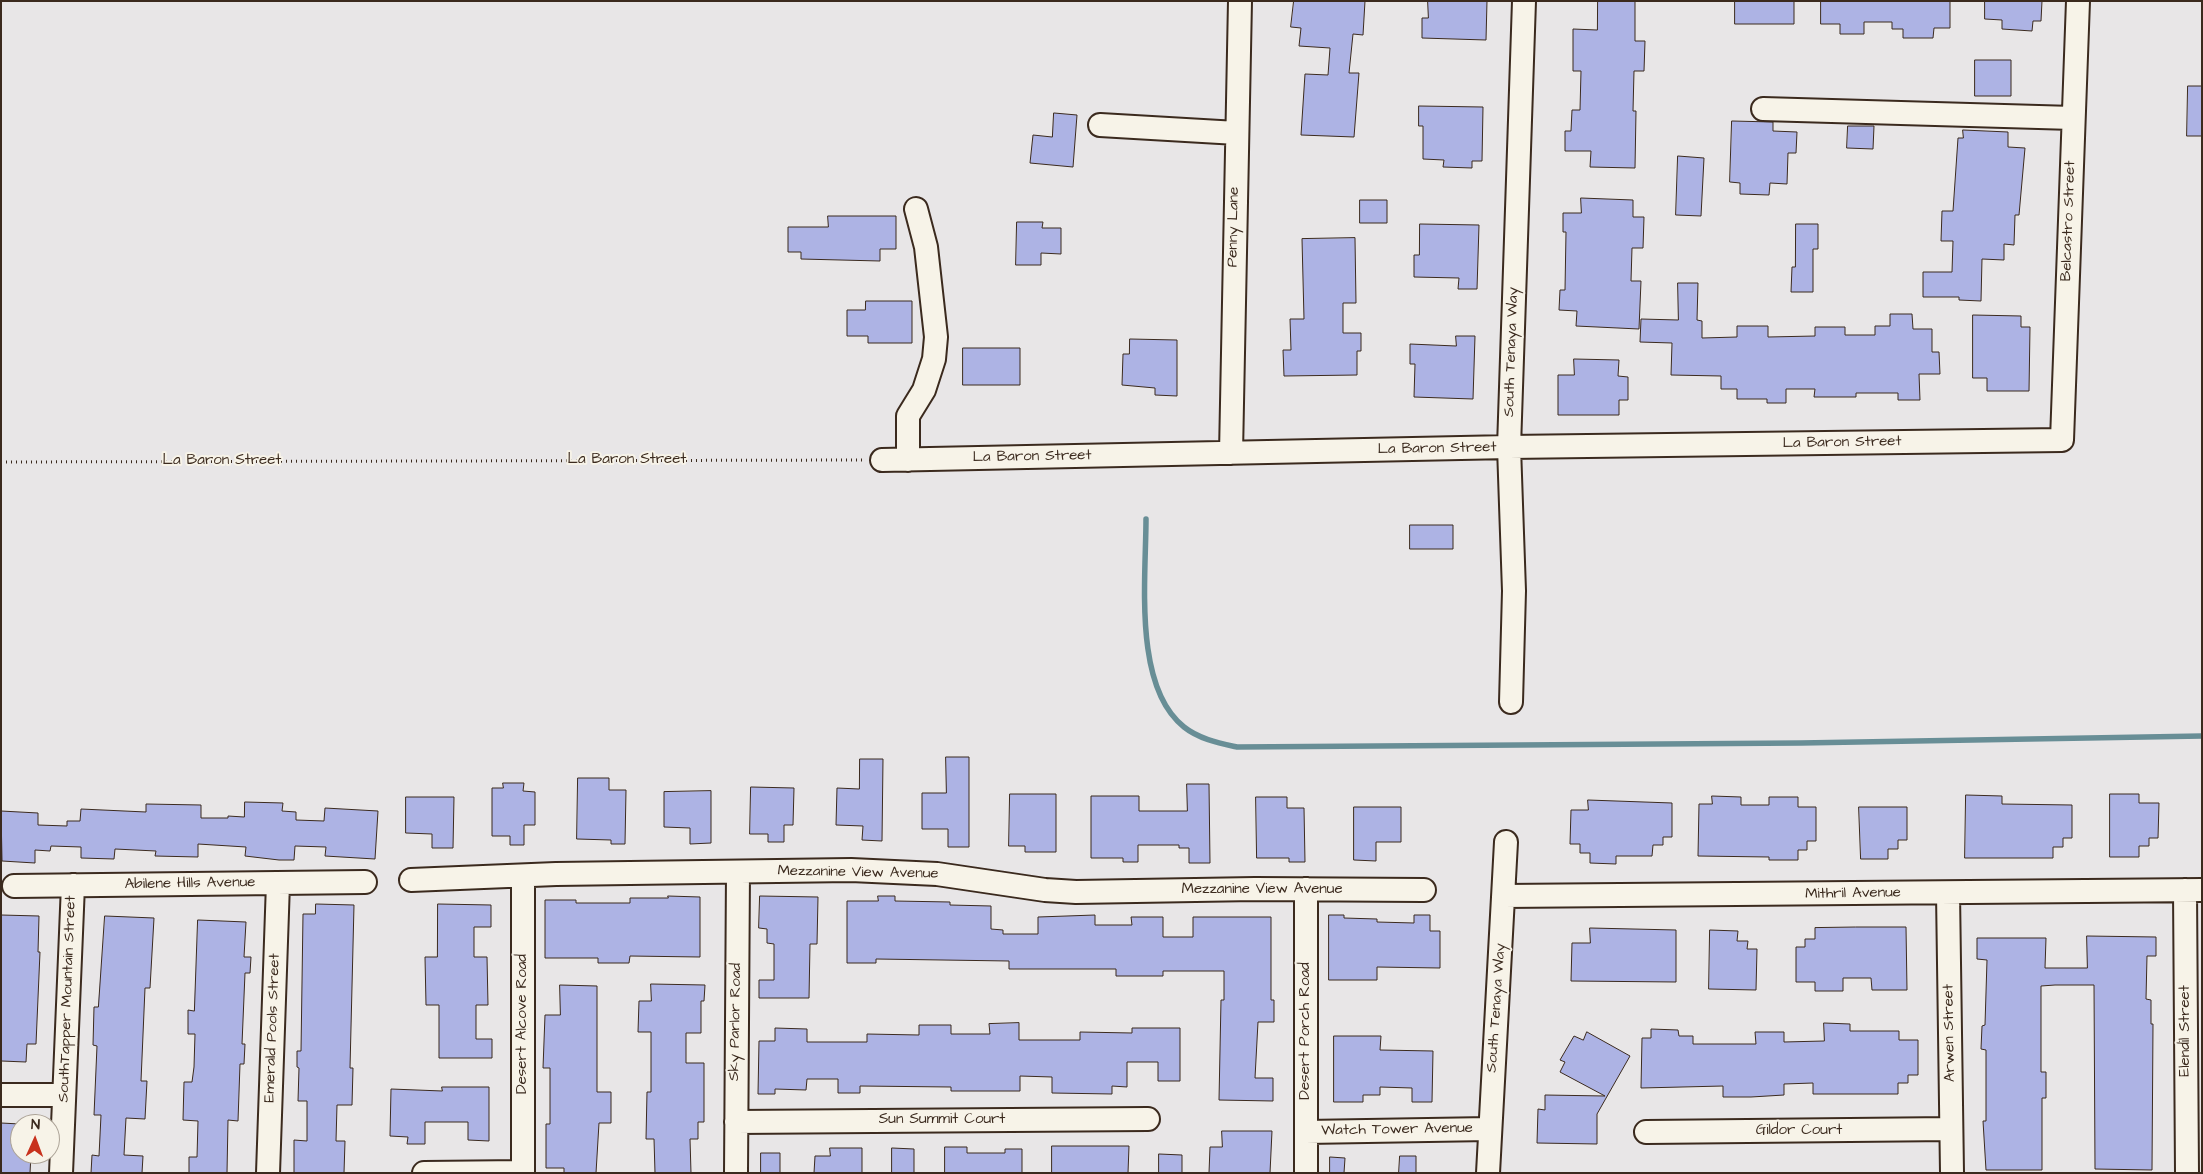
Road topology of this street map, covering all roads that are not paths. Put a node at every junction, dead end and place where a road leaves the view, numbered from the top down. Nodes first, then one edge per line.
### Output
1 (1240, 1) edge
2 (1524, 1) edge
3 (2078, 1) edge
4 (1763, 109) dead end
5 (2073, 118) junction
6 (1100, 125) dead end
7 (1237, 133) junction
8 (916, 209) dead end
9 (2062, 440) joint
10 (1509, 447) junction
11 (1231, 453) junction
12 (882, 460) road end
13 (908, 460) junction
14 (1511, 702) dead end
15 (1506, 842) dead end
16 (738, 872) junction
17 (523, 876) junction
18 (411, 880) dead end
19 (365, 882) dead end
20 (278, 883) junction
21 (72, 885) junction
22 (14, 886) dead end
23 (1306, 889) junction
24 (1424, 890) dead end
25 (2193, 890) edge
26 (1948, 893) junction
27 (1504, 896) junction
28 (1, 1095) edge
29 (64, 1095) junction
30 (1148, 1119) dead end
31 (736, 1122) junction
32 (2194, 1127) edge
33 (1488, 1129) junction
34 (1951, 1130) junction
35 (1306, 1132) junction
36 (1646, 1132) dead end
37 (523, 1172) edge
38 (61, 1173) edge
39 (268, 1173) edge
40 (424, 1173) edge
41 (736, 1173) edge
42 (1306, 1173) edge
43 (1488, 1173) edge
44 (1952, 1173) edge
45 (2187, 1173) edge

1 - 7 street, Penny Lane
2 - 10 street, South Tenaya Way
3 - 5 street, Belcastro Street
4 - 5 street
5 - 9 street, Belcastro Street
6 - 7 street
7 - 11 street, Penny Lane
8 - 13 street
9 - 10 street, La Baron Street
10 - 11 street, La Baron Street
10 - 14 street, South Tenaya Way
11 - 13 street, La Baron Street
12 - 13 street, La Baron Street
15 - 27 street, South Tenaya Way
16 - 17 street, Mezzanine View Avenue
16 - 23 street, Mezzanine View Avenue
16 - 31 street, Sky Parlor Road
17 - 18 street, Mezzanine View Avenue
17 - 37 street, Desert Alcove Road
19 - 20 street, Abilene Hills Avenue
20 - 21 street, Abilene Hills Avenue
20 - 39 street, Emerald Pools Street
21 - 22 street, Abilene Hills Avenue
21 - 29 street, SouthTapper Mountain Street
23 - 24 street, Mezzanine View Avenue
23 - 35 street, Desert Porch Road
25 - 26 street, Mithril Avenue
25 - 32 street, Elendil Street
26 - 27 street, Mithril Avenue
26 - 34 street, Arwen Street
27 - 33 street, South Tenaya Way
28 - 29 street
29 - 38 street, SouthTapper Mountain Street
30 - 31 street, Sun Summit Court
31 - 41 street, Sky Parlor Road
32 - 45 street, Elendil Street
33 - 35 street, Watch Tower Avenue
33 - 43 street, South Tenaya Way
34 - 36 street, Gildor Court
34 - 44 street, Arwen Street
35 - 42 street, Desert Porch Road
37 - 40 street, Desert Alcove Road

